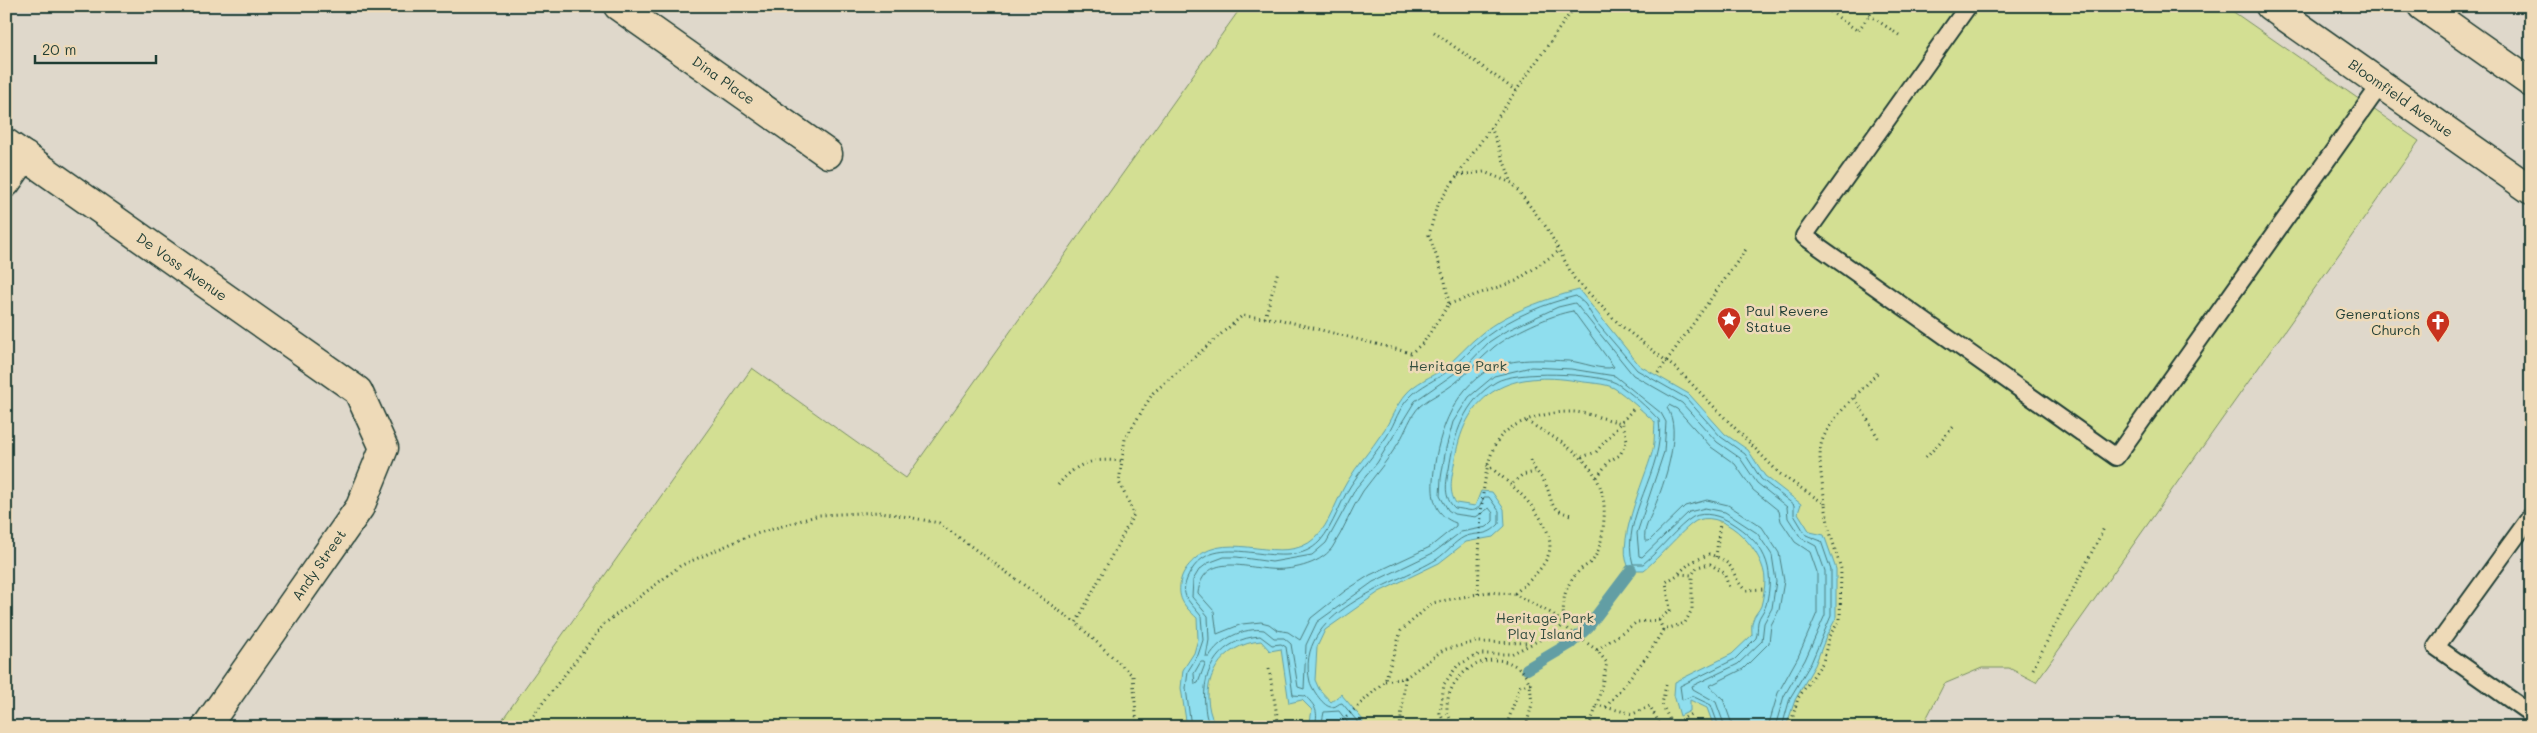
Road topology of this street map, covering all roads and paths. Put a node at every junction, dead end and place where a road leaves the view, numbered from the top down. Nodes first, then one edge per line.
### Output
1 (618, 6) edge
2 (1575, 6) edge
3 (1822, 6) edge
4 (1876, 6) edge
5 (1968, 6) edge
6 (2270, 6) edge
7 (2422, 6) edge
8 (1870, 14) junction
9 (1434, 32) dead end
10 (1899, 36) dead end
11 (2531, 83) edge
12 (2381, 84) junction
13 (1516, 91) junction
14 (1491, 127) junction
15 (16, 149) edge
16 (828, 154) dead end
17 (1458, 175) junction
18 (6, 183) edge
19 (1512, 183) junction
20 (2531, 190) edge
21 (1747, 248) dead end
22 (1559, 251) junction
23 (1278, 271) dead end
24 (1449, 304) junction
25 (1265, 318) junction
26 (1667, 361) junction
27 (1878, 372) dead end
28 (1658, 374) dead end
29 (358, 392) joint
30 (1855, 398) junction
31 (1633, 409) dead end
32 (1526, 421) junction
33 (1622, 423) junction
34 (1955, 425) dead end
35 (1880, 441) dead end
36 (1582, 457) junction
37 (1926, 458) dead end
38 (1530, 460) dead end
39 (1122, 461) junction
40 (1488, 465) junction
41 (1535, 472) junction
42 (1597, 477) junction
43 (1512, 483) junction
44 (1058, 485) dead end
45 (1825, 504) junction
46 (1571, 515) dead end
47 (2531, 516) edge
48 (1720, 522) dead end
49 (2104, 528) dead end
50 (1716, 557) junction
51 (1679, 574) junction
52 (1692, 576) junction
53 (1729, 587) dead end
54 (1764, 589) dead end
55 (1478, 594) junction
56 (1514, 594) junction
57 (1659, 620) junction
58 (1076, 623) junction
59 (1563, 625) junction
60 (1663, 630) junction
61 (1531, 643) junction
62 (1597, 650) junction
63 (1269, 669) dead end
64 (2033, 669) dead end
65 (1405, 678) junction
66 (1385, 681) junction
67 (1530, 684) junction
68 (1666, 685) dead end
69 (1597, 705) junction
70 (1606, 707) junction
71 (1691, 714) dead end
72 (2531, 714) edge
73 (1672, 726) edge
74 (206, 727) edge
75 (524, 727) edge
76 (1137, 727) edge
77 (1279, 727) edge
78 (1335, 727) edge
79 (1400, 727) edge
80 (1446, 727) edge
81 (1454, 727) edge
82 (1506, 727) edge
83 (1526, 727) edge
84 (1589, 727) edge
85 (1661, 727) edge
86 (1790, 727) edge

1 - 16 street, Dina Place
2 - 13 path
3 - 8 path
4 - 8 path
5 - 12 lane
6 - 12 street, Bloomfield Avenue
7 - 11 street
8 - 10 path
9 - 13 path
12 - 20 street, Bloomfield Avenue
13 - 14 path
14 - 17 path
14 - 19 path
15 - 18 street
15 - 29 street, De Voss Avenue
17 - 19 path
17 - 24 path
19 - 22 path
21 - 26 path
22 - 24 path
22 - 26 path
23 - 25 path
24 - 25 path
25 - 39 path
26 - 28 path
26 - 45 path
27 - 30 path
29 - 74 street, Andy Street
30 - 35 path
30 - 45 path
31 - 33 path
32 - 33 path
32 - 36 path
32 - 40 path
33 - 36 path
33 - 42 path
34 - 37 path
36 - 42 path
38 - 41 path
39 - 44 path
39 - 58 path
40 - 43 path
40 - 55 path
41 - 43 path
41 - 46 path
42 - 59 path
43 - 56 path
45 - 86 path
47 - 72 lane
48 - 50 path
49 - 64 path
50 - 51 path
50 - 54 path
51 - 52 path
51 - 57 path
52 - 53 path
52 - 60 path
55 - 56 path
55 - 66 path
56 - 59 path
57 - 60 path
57 - 62 path
58 - 75 path
58 - 76 path
59 - 61 path
59 - 62 path
60 - 70 path
61 - 65 path
61 - 80 path
62 - 69 path
63 - 77 path
65 - 66 path
65 - 79 path
66 - 78 path
67 - 81 path
67 - 82 path
67 - 83 path
68 - 73 path
69 - 70 path
69 - 84 path
70 - 85 path
71 - 73 path

